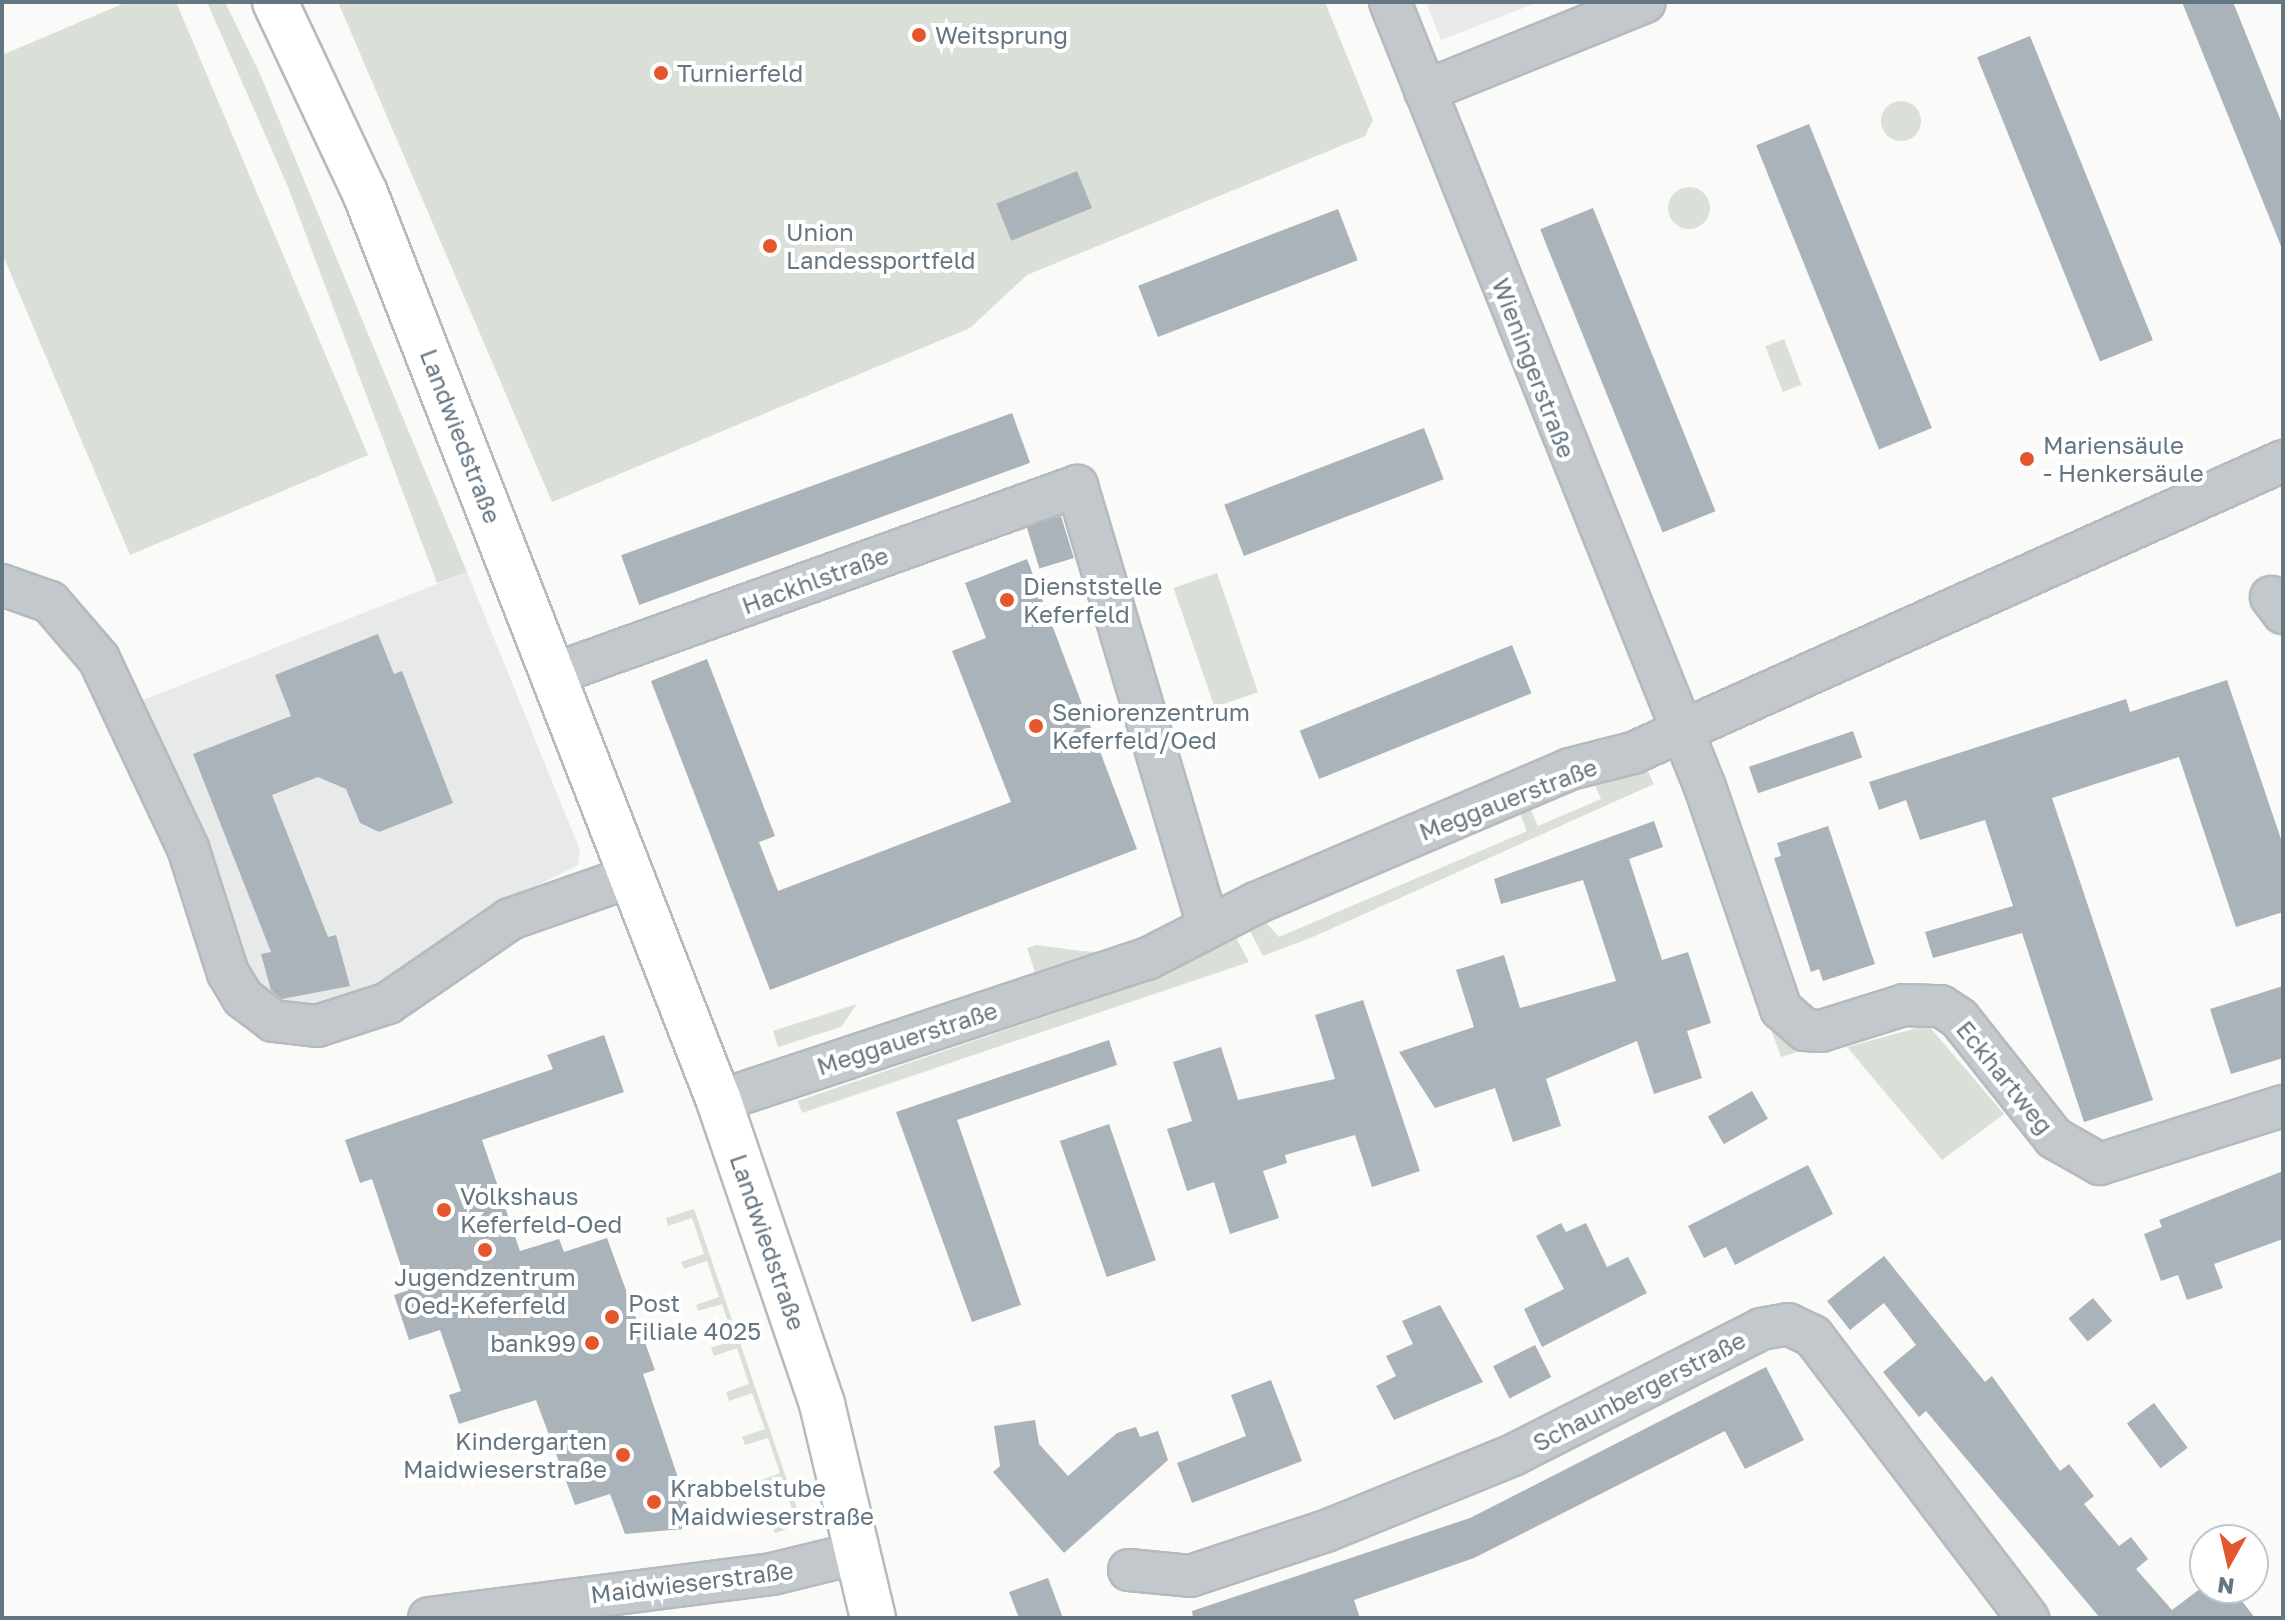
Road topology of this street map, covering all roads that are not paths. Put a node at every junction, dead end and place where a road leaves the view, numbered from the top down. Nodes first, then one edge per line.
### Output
1 (275, 2) edge
2 (1390, 2) edge
3 (1645, 2) edge
4 (1425, 91) junction
5 (2283, 461) edge
6 (2, 585) edge
7 (554, 674) junction
8 (1680, 732) junction
9 (633, 876) junction
10 (1208, 926) junction
11 (719, 1101) junction
12 (2283, 1106) edge
13 (858, 1553) junction
14 (1129, 1570) dead end
15 (429, 1618) edge
16 (873, 1618) edge
17 (2028, 1618) edge

1 - 7 main road, Landwiedstraße
2 - 4 street, Wieningerstraße
3 - 4 street
4 - 8 street, Wieningerstraße
5 - 8 street, Meggauerstraße
6 - 9 street
7 - 9 main road, Landwiedstraße
7 - 10 street, Hackhlstraße
8 - 10 street, Meggauerstraße
8 - 12 street, Eckhartweg
9 - 11 main road, Landwiedstraße
10 - 11 street, Meggauerstraße
11 - 13 main road, Landwiedstraße
13 - 15 street, Maidwieserstraße
13 - 16 main road, Landwiedstraße
14 - 17 street, Schaunbergerstraße

